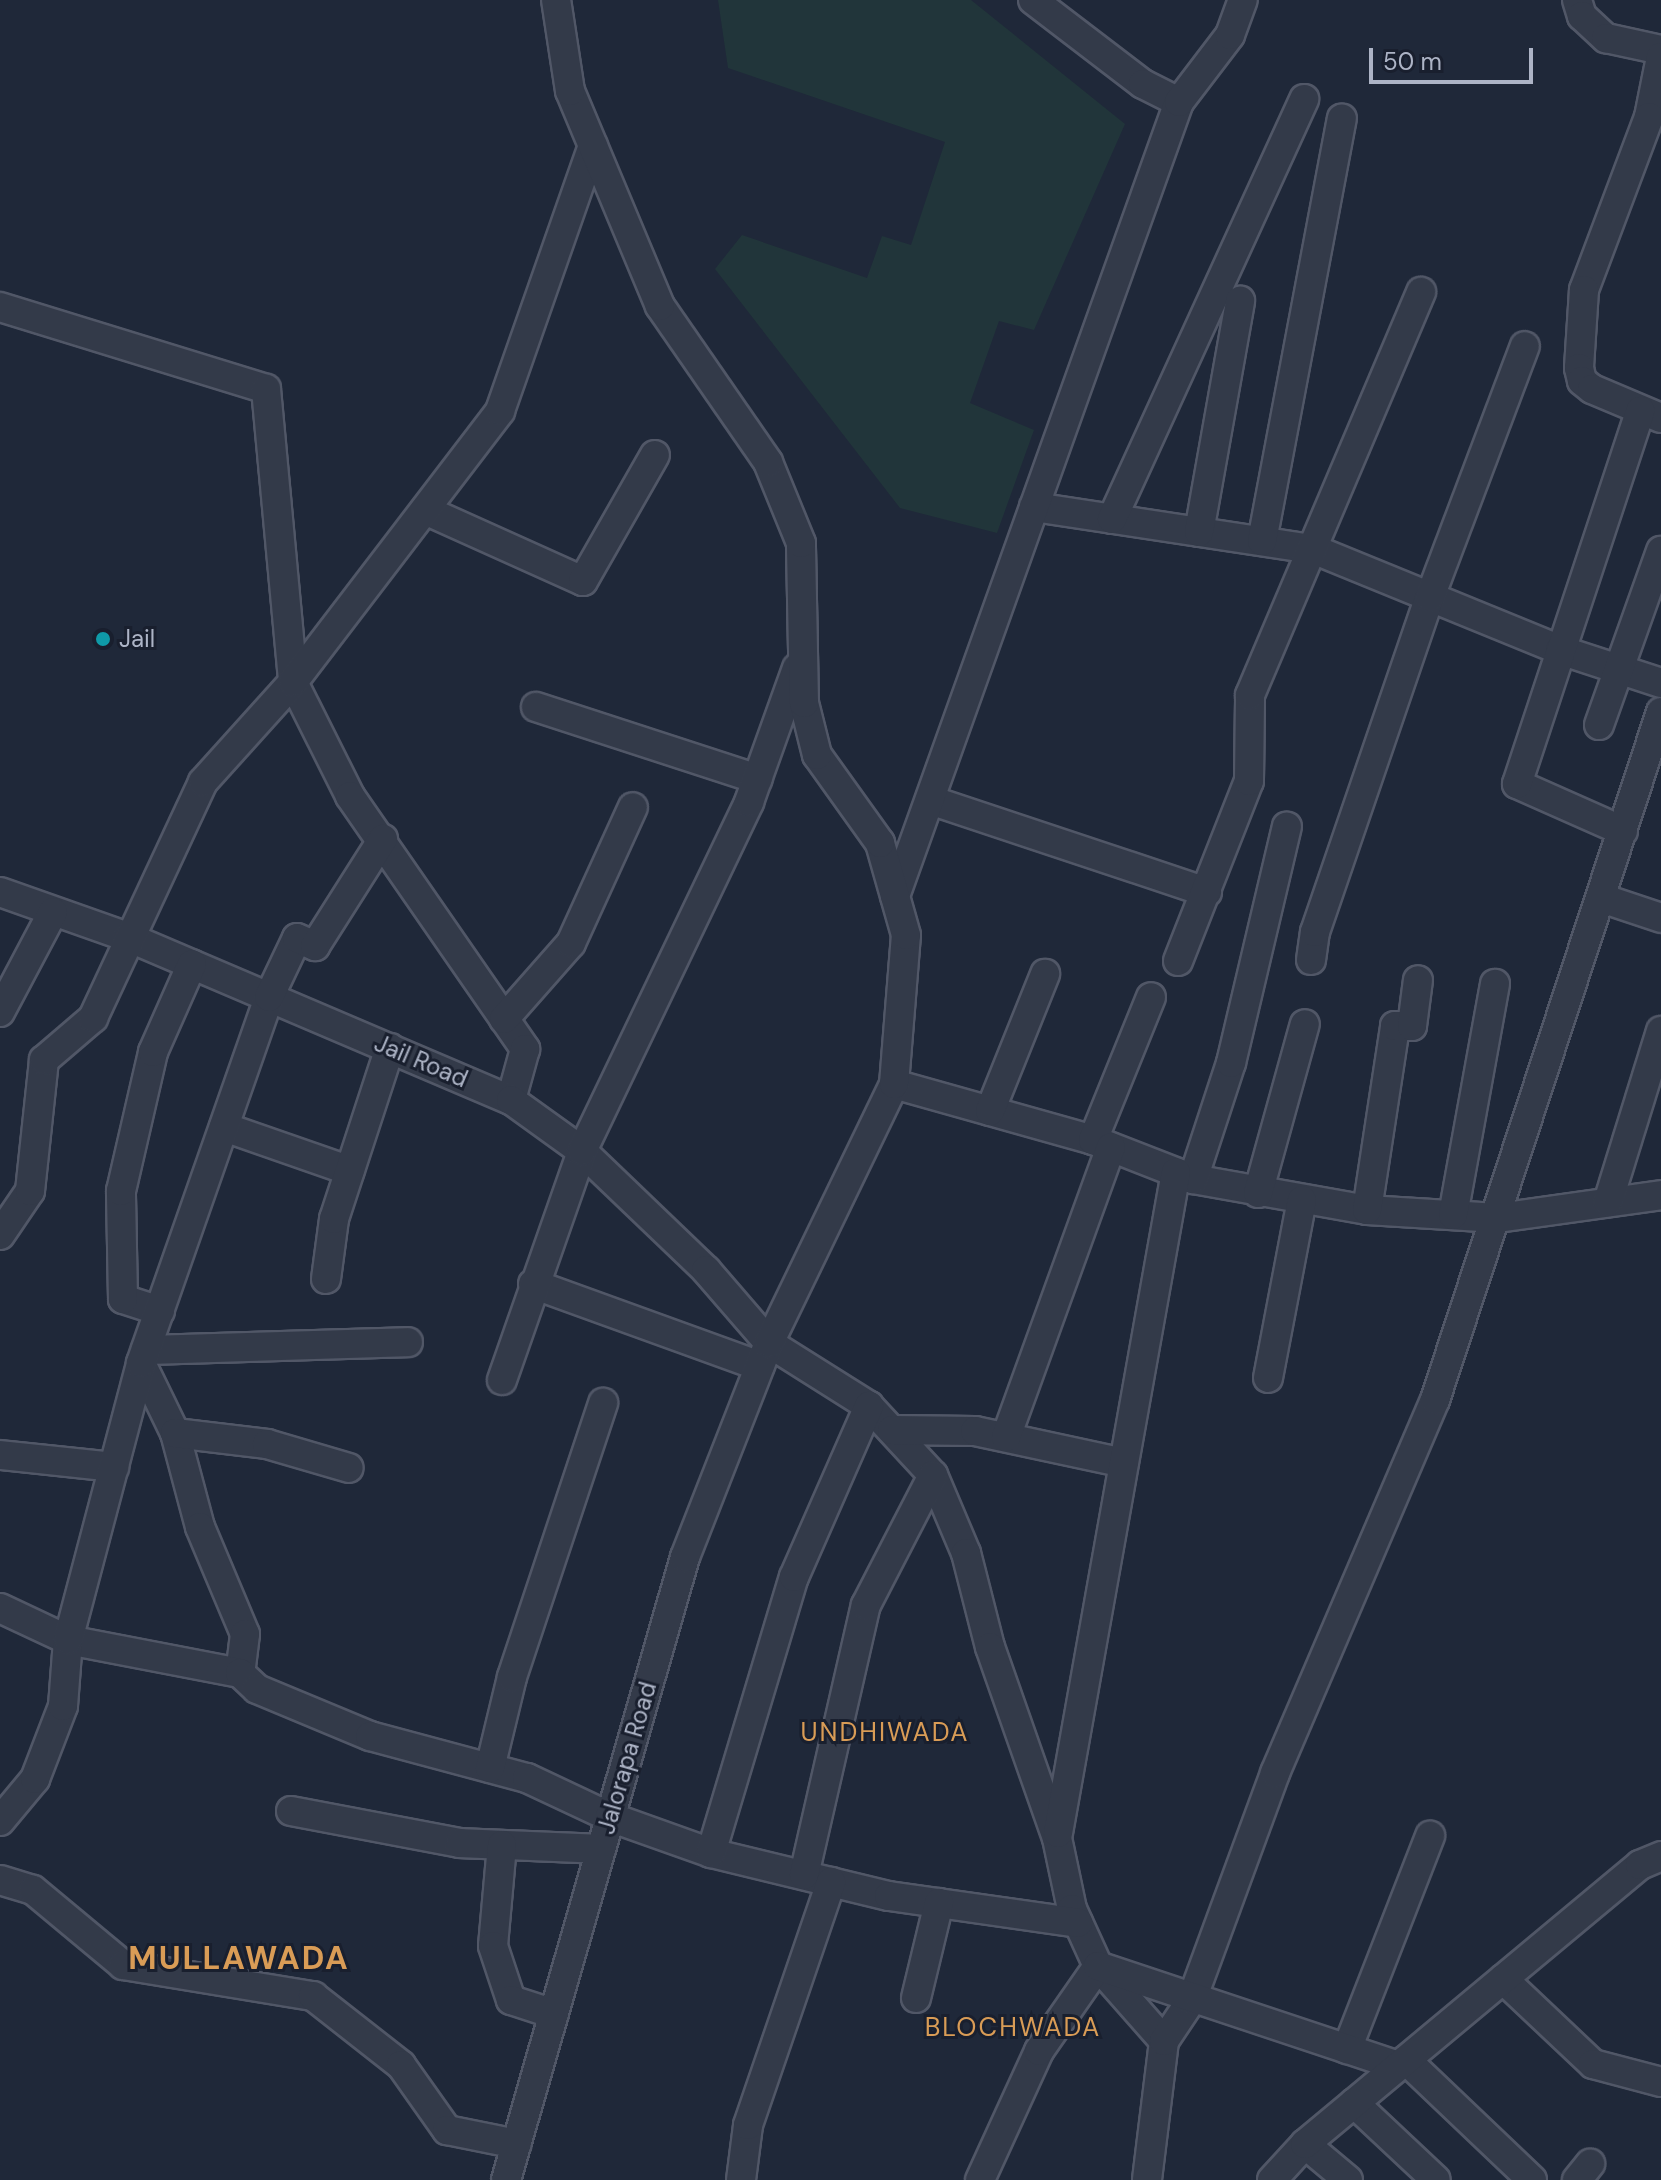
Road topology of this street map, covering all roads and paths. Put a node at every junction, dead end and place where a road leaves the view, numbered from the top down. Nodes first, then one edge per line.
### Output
1 (556, 0) edge
2 (1033, 0) edge
3 (1243, 0) edge
4 (1577, 0) edge
5 (1661, 50) edge
6 (1661, 57) edge
7 (1304, 99) dead end
8 (1179, 102) junction
9 (1342, 119) dead end
10 (593, 146) junction
11 (1421, 292) dead end
12 (1240, 301) dead end
13 (0, 307) edge
14 (1525, 346) dead end
15 (1650, 414) edge
16 (655, 455) dead end
17 (1034, 507) junction
18 (425, 510) junction
19 (1112, 519) junction
20 (1199, 532) junction
21 (1262, 541) junction
22 (1313, 549) junction
23 (1661, 551) edge
24 (1430, 597) junction
25 (804, 647) junction
26 (1560, 650) junction
27 (1620, 670) junction
28 (293, 682) junction
29 (1661, 683) edge
30 (536, 707) dead end
31 (1661, 712) edge
32 (1599, 725) dead end
33 (758, 779) junction
34 (930, 800) junction
35 (633, 807) dead end
36 (1287, 827) dead end
37 (1623, 831) junction
38 (383, 839) junction
39 (0, 892) edge
40 (1207, 892) junction
41 (895, 896) junction
42 (1601, 898) junction
43 (53, 912) junction
44 (1661, 918) edge
45 (128, 937) junction
46 (1311, 960) dead end
47 (1178, 961) dead end
48 (192, 964) junction
49 (1045, 974) dead end
50 (1418, 980) dead end
51 (1495, 984) dead end
52 (269, 997) junction
53 (1151, 997) dead end
54 (0, 1012) edge
55 (504, 1019) junction
56 (1305, 1024) dead end
57 (1661, 1031) edge
58 (390, 1048) junction
59 (894, 1084) junction
60 (511, 1100) junction
61 (990, 1111) junction
62 (224, 1127) junction
63 (1102, 1143) junction
64 (582, 1151) junction
65 (350, 1171) junction
66 (1184, 1176) junction
67 (1258, 1193) junction
68 (1661, 1195) edge
69 (1302, 1200) junction
70 (1608, 1202) junction
71 (1367, 1210) junction
72 (1453, 1215) junction
73 (1498, 1218) junction
74 (0, 1235) edge
75 (326, 1279) dead end
76 (533, 1284) junction
77 (160, 1311) junction
78 (408, 1342) dead end
79 (764, 1354) junction
80 (144, 1356) junction
81 (1268, 1378) dead end
82 (502, 1380) dead end
83 (603, 1403) dead end
84 (869, 1406) junction
85 (892, 1430) junction
86 (175, 1433) junction
87 (1006, 1437) junction
88 (0, 1455) edge
89 (1124, 1463) junction
90 (114, 1467) junction
91 (349, 1468) dead end
92 (933, 1475) junction
93 (0, 1608) edge
94 (68, 1640) junction
95 (240, 1673) junction
96 (490, 1768) junction
97 (291, 1811) dead end
98 (610, 1817) junction
99 (0, 1821) edge
100 (1430, 1836) dead end
101 (1057, 1838) junction
102 (502, 1845) junction
103 (601, 1849) junction
104 (711, 1853) junction
105 (1661, 1856) edge
106 (817, 1878) junction
107 (0, 1880) edge
108 (939, 1903) junction
109 (1078, 1923) junction
110 (1098, 1966) junction
111 (1503, 1979) junction
112 (916, 1998) dead end
113 (1192, 1999) junction
114 (554, 2014) junction
115 (1164, 2041) junction
116 (1347, 2049) junction
117 (1402, 2063) junction
118 (1661, 2082) edge
119 (1354, 2103) junction
120 (517, 2144) junction
121 (1305, 2144) junction
122 (506, 2180) edge
123 (741, 2180) edge
124 (980, 2180) edge
125 (1147, 2180) edge
126 (1272, 2180) edge
127 (1348, 2180) edge
128 (1436, 2180) edge
129 (1532, 2180) edge

1 - 10 street
2 - 8 street
3 - 8 street
4 - 5 street
6 - 15 street
7 - 19 street
8 - 17 street
9 - 21 street
10 - 18 street
10 - 25 street
11 - 22 street
12 - 20 street
13 - 28 street
14 - 24 street
15 - 26 street
16 - 18 street
17 - 19 street
17 - 34 street
18 - 28 street
19 - 20 street
20 - 21 street
21 - 22 street
22 - 24 street
22 - 40 street
23 - 27 street
24 - 26 street
24 - 46 street
25 - 33 street
25 - 41 street
26 - 27 street
26 - 37 street
27 - 29 street
27 - 32 street
28 - 38 street
28 - 45 street
30 - 33 street
31 - 37 street
33 - 64 street
34 - 40 street
34 - 41 street
35 - 55 street
36 - 66 street
37 - 42 street
38 - 52 street
38 - 55 street
39 - 43 street, Jail Road
40 - 47 street
41 - 59 street
42 - 44 street
42 - 73 street
43 - 45 street, Jail Road
43 - 54 street
45 - 48 street, Jail Road
45 - 74 street
48 - 52 street, Jail Road
48 - 77 street
49 - 61 street
50 - 71 street
51 - 72 street
52 - 58 street, Jail Road
52 - 62 street
53 - 63 street
55 - 60 street
56 - 67 street
57 - 70 street
58 - 60 street, Jail Road
58 - 65 street
59 - 61 street
59 - 79 street, Jalorapa Road
60 - 64 street, Jail Road
61 - 63 street
62 - 65 street
62 - 77 street
63 - 66 street
63 - 87 street
64 - 76 street
64 - 79 street, Jail Road
65 - 75 street
66 - 67 street
66 - 89 street
67 - 69 street
68 - 70 street
69 - 71 street
69 - 81 street
70 - 73 street
71 - 72 street
72 - 73 street
73 - 113 street
76 - 79 street
76 - 82 street
77 - 80 street
78 - 80 street
79 - 84 street
79 - 98 street, Jalorapa Road
80 - 86 street
80 - 90 street
83 - 96 street
84 - 85 street
84 - 104 street
85 - 87 street
85 - 92 street
86 - 91 street
86 - 95 street
87 - 89 street
88 - 90 street
89 - 101 street
90 - 94 street
92 - 101 street
92 - 106 street
93 - 94 street
94 - 95 street
94 - 99 street
95 - 96 street
96 - 98 street
97 - 102 street
98 - 103 street, Jalorapa Road
98 - 104 street
100 - 116 street
101 - 109 street
102 - 103 street
102 - 114 street
103 - 114 street, Jalorapa Road
104 - 106 street
105 - 111 street
106 - 108 street
106 - 123 street
107 - 120 street
108 - 109 street
108 - 112 street
109 - 110 street
110 - 113 street
110 - 115 street
110 - 124 street
111 - 117 street
111 - 118 street
113 - 115 street
113 - 116 street
114 - 120 street, Jalorapa Road
115 - 125 street
116 - 117 street
117 - 119 street
117 - 129 street
119 - 121 street
119 - 128 street
120 - 122 street, Jalorapa Road
121 - 126 street
121 - 127 street

